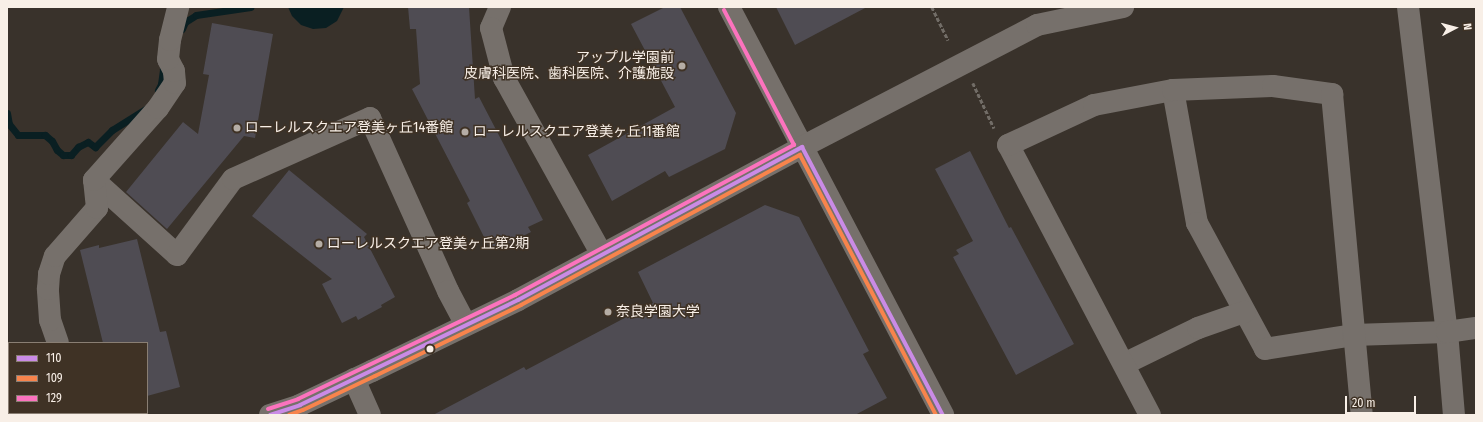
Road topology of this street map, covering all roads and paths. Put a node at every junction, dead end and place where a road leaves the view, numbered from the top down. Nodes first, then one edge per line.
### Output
1 (178, 7) edge
2 (500, 7) edge
3 (729, 7) edge
4 (932, 7) edge
5 (1123, 7) edge
6 (1408, 7) edge
7 (948, 40) dead end
8 (972, 81) dead end
9 (1173, 90) junction
10 (995, 129) dead end
11 (802, 147) junction
12 (94, 180) junction
13 (602, 255) junction
14 (1244, 312) junction
15 (466, 325) junction
16 (1476, 328) edge
17 (1447, 332) junction
18 (1353, 335) junction
19 (58, 342) edge
20 (1124, 364) junction
21 (354, 380) junction
22 (270, 415) edge
23 (370, 415) edge
24 (943, 415) edge
25 (1150, 415) edge
26 (1362, 415) edge
27 (1454, 415) edge

1 - 12 street
2 - 13 street
3 - 11 street
4 - 7 path
5 - 11 street
6 - 17 street
8 - 10 path
9 - 14 street
9 - 18 street
9 - 20 street
11 - 13 street
11 - 24 street
12 - 15 street
12 - 19 street
13 - 15 street
14 - 18 street
14 - 20 street
15 - 21 street
16 - 17 street
17 - 18 street
17 - 27 street
18 - 26 street
20 - 25 street
21 - 22 street
21 - 23 street

